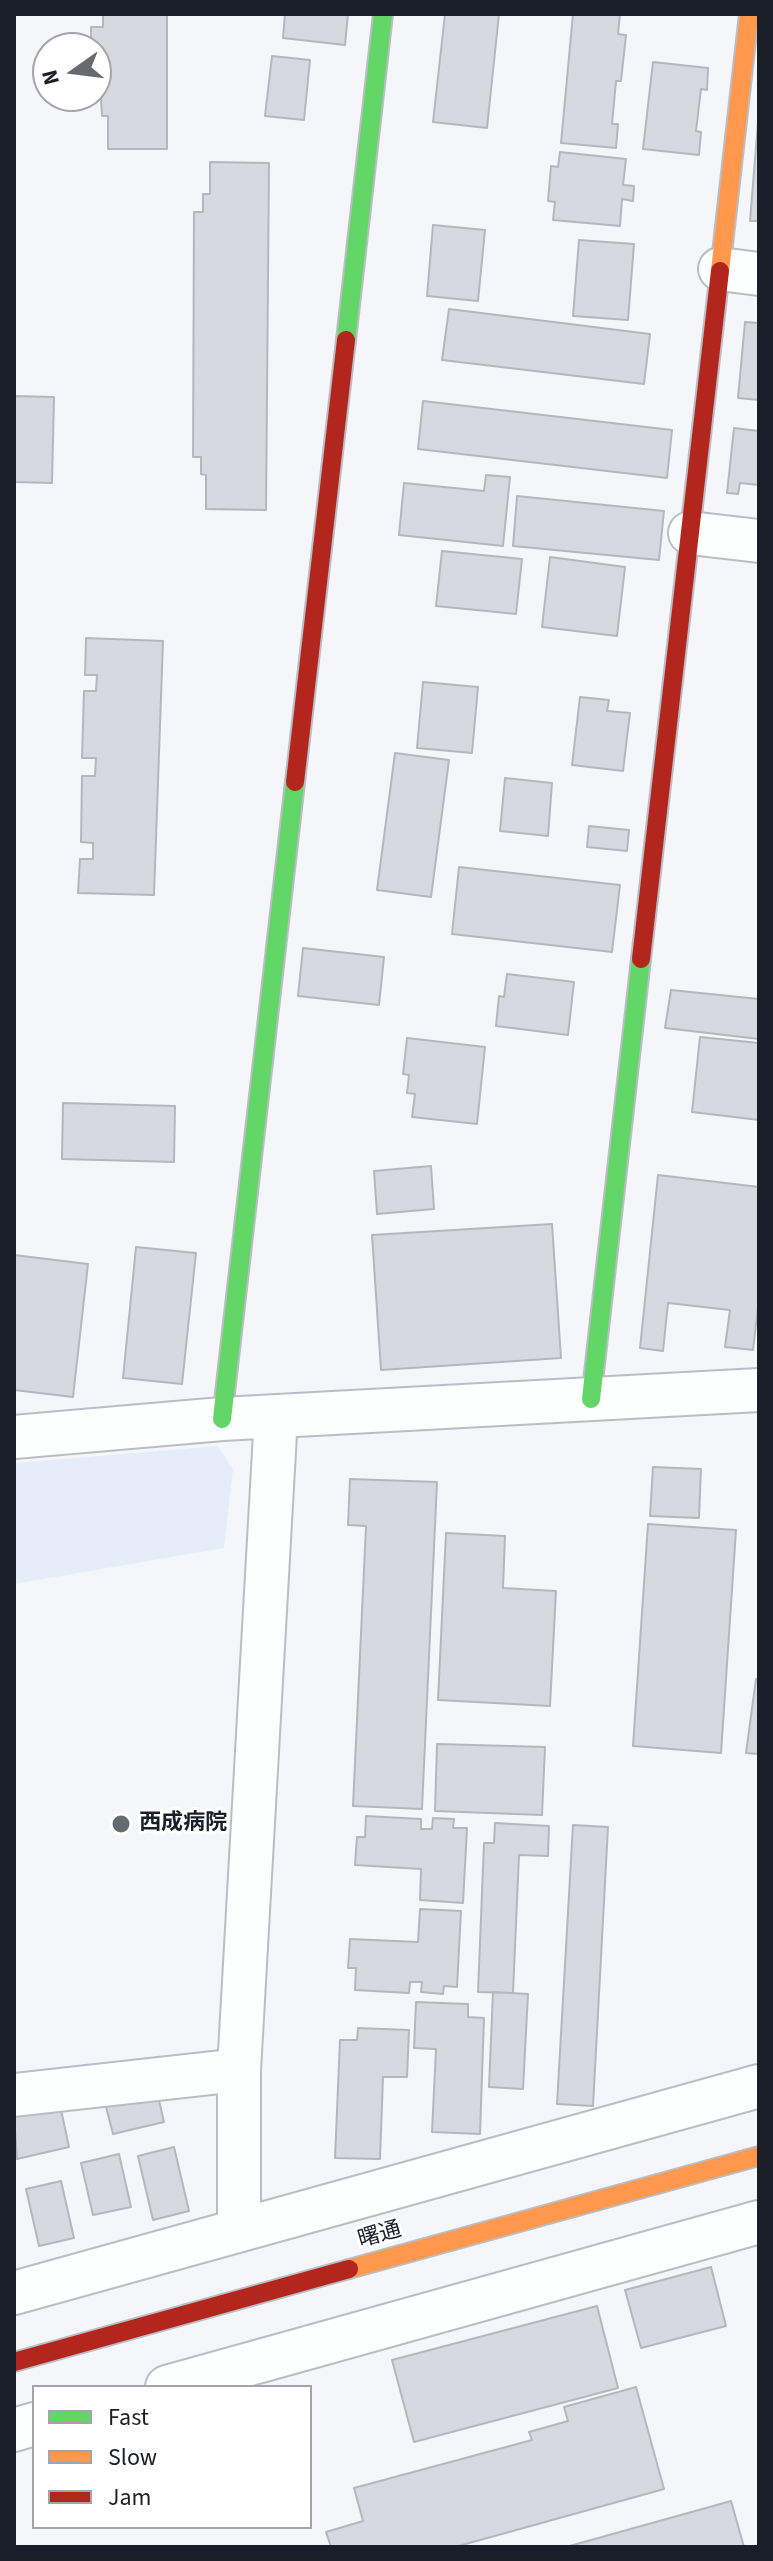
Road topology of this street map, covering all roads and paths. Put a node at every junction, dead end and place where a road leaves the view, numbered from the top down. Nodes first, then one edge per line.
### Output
1 (383, 14) edge
2 (749, 14) edge
3 (739, 272) edge
4 (690, 533) junction
5 (759, 541) edge
6 (759, 1390) edge
7 (591, 1399) junction
8 (276, 1416) junction
9 (222, 1419) junction
10 (14, 1437) edge
11 (239, 2070) junction
12 (759, 2086) edge
13 (14, 2095) edge
14 (759, 2156) edge
15 (759, 2222) edge
16 (239, 2230) junction
17 (14, 2293) edge
18 (14, 2362) edge
19 (174, 2385) edge

1 - 9 street
2 - 3 street
3 - 4 street
4 - 5 street
4 - 7 street
6 - 7 street
7 - 8 street
8 - 9 street
8 - 11 street
9 - 10 street
11 - 13 street
11 - 16 street
12 - 16 street
14 - 18 street, 曙通
15 - 19 street
16 - 17 street

